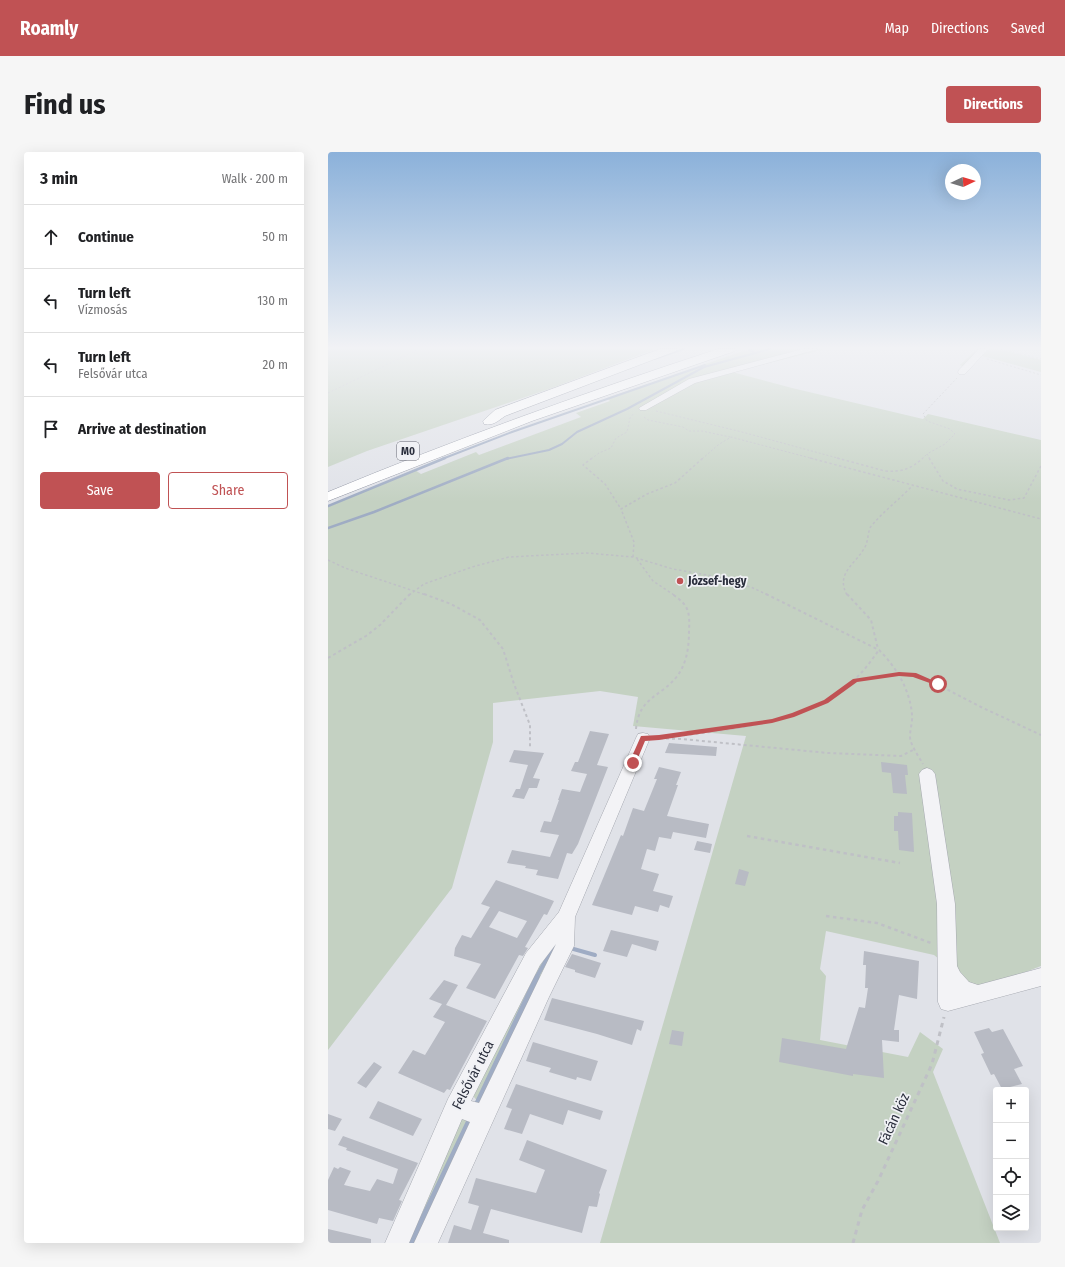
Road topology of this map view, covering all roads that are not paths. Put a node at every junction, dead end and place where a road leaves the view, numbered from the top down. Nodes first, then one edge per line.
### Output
1 (536, 400) edge
2 (553, 400) edge
3 (583, 400) edge
4 (660, 400) edge
5 (642, 411) road end
6 (489, 421) junction
7 (358, 470) dead end
8 (328, 497) edge
9 (643, 738) road end
10 (928, 774) road end
11 (566, 917) junction
12 (947, 966) junction
13 (1041, 977) edge
14 (978, 994) junction
15 (456, 1107) junction
16 (484, 1115) junction
17 (397, 1243) edge
18 (426, 1243) edge

1 - 6 highway
2 - 6 highway, M0
3 - 8 highway, M0
4 - 5 street
6 - 7 highway, M0
9 - 11 street, Felsővár utca
10 - 12 street
11 - 15 street, Felsővár utca
11 - 16 street, Felsővár utca
12 - 14 street
12 - 14 street
13 - 14 street
15 - 16 street
15 - 17 street, Felsővár utca
16 - 18 street, Felsővár utca

